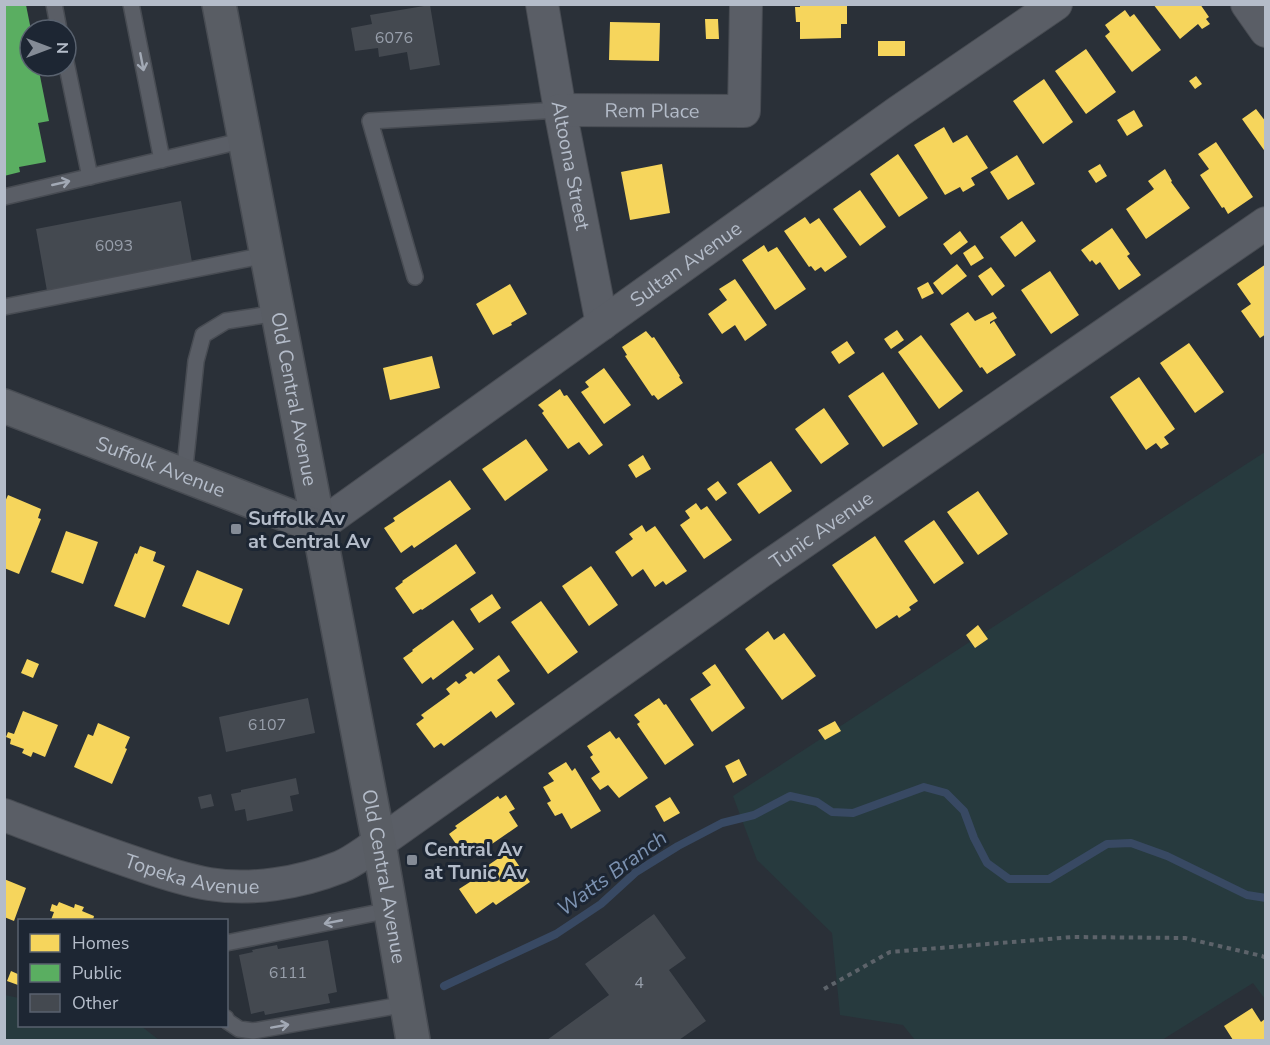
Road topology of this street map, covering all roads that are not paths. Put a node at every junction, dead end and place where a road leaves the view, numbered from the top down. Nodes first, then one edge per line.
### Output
1 (131, 4) edge
2 (219, 4) edge
3 (542, 4) edge
4 (746, 4) edge
5 (1247, 4) edge
6 (1054, 5) edge
7 (1266, 31) edge
8 (69, 78) edge
9 (560, 110) junction
10 (245, 140) junction
11 (162, 160) junction
12 (90, 177) junction
13 (4, 197) edge
14 (1266, 223) edge
15 (266, 255) junction
16 (415, 277) dead end
17 (4, 307) edge
18 (277, 313) junction
19 (602, 324) junction
20 (4, 406) edge
21 (184, 476) junction
22 (318, 527) junction
23 (4, 815) edge
24 (379, 843) junction
25 (390, 910) junction
26 (228, 943) edge
27 (407, 1004) junction
28 (228, 1022) edge
29 (413, 1041) edge

1 -> 11 lane
2 - 10 main road, Old Central Avenue
3 - 9 street, Altoona Street
4 - 9 street, Rem Place
5 - 7 street
6 - 19 street, Sultan Avenue
8 - 12 lane
9 - 16 lane
9 - 19 street, Altoona Street
10 - 11 lane
10 - 15 main road, Old Central Avenue
11 - 12 lane
13 -> 12 lane
14 - 24 street, Tunic Avenue
15 - 17 lane
15 - 18 main road, Old Central Avenue
18 - 21 lane
18 - 22 main road, Old Central Avenue
19 - 22 street, Sultan Avenue
20 - 21 main road, Suffolk Avenue
21 - 22 main road, Suffolk Avenue
22 - 24 main road, Old Central Avenue
23 - 24 street, Topeka Avenue
24 - 25 main road, Old Central Avenue
25 -> 26 lane
25 - 27 main road, Old Central Avenue
28 -> 27 lane
27 - 29 main road, Old Central Avenue

